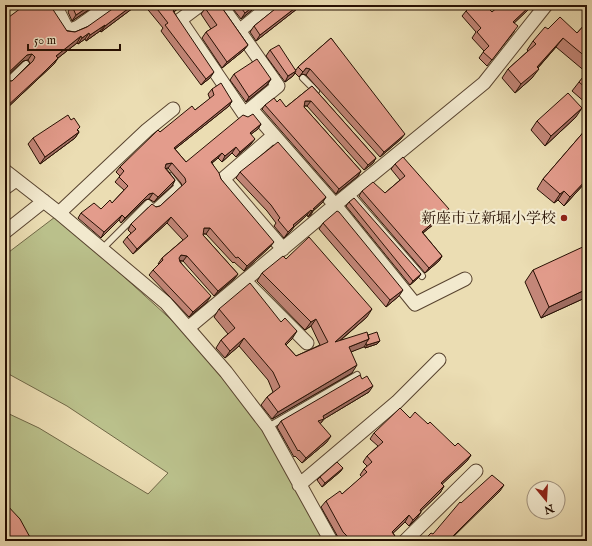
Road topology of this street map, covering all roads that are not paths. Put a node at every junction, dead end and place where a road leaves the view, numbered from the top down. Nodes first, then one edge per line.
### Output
1 (55, 5) edge
2 (109, 5) edge
3 (200, 5) edge
4 (221, 5) edge
5 (271, 5) edge
6 (546, 5) edge
7 (239, 31) junction
8 (26, 64) edge
9 (303, 78) edge
10 (5, 84) edge
11 (319, 95) edge
12 (173, 109) dead end
13 (251, 109) junction
14 (273, 136) junction
15 (5, 171) edge
16 (166, 172) edge
17 (16, 180) junction
18 (5, 188) edge
19 (350, 192) junction
20 (44, 201) junction
21 (335, 205) junction
22 (59, 213) junction
23 (5, 232) edge
24 (102, 249) junction
25 (282, 249) junction
26 (422, 276) edge
27 (465, 278) dead end
28 (242, 280) junction
29 (188, 328) junction
30 (307, 343) dead end
31 (439, 360) dead end
32 (357, 375) edge
33 (268, 427) junction
34 (476, 471) dead end
35 (299, 486) junction
36 (331, 541) edge
37 (405, 541) edge

1 - 2 street
3 - 13 street
4 - 7 street
5 - 7 street
6 - 19 street
7 - 13 street
8 - 10 lane
9 - 11 lane
12 - 22 street
13 - 14 street
14 - 21 street
14 - 25 street
15 - 17 street
16 - 24 lane
17 - 18 street
17 - 20 street
19 - 21 street
19 - 26 lane
20 - 22 street
20 - 23 street
21 - 25 street
21 - 27 street
22 - 24 street
24 - 29 street
25 - 28 street
28 - 29 street
28 - 30 street
29 - 33 street
31 - 35 street
32 - 33 lane
33 - 35 street
34 - 37 street
35 - 36 street

